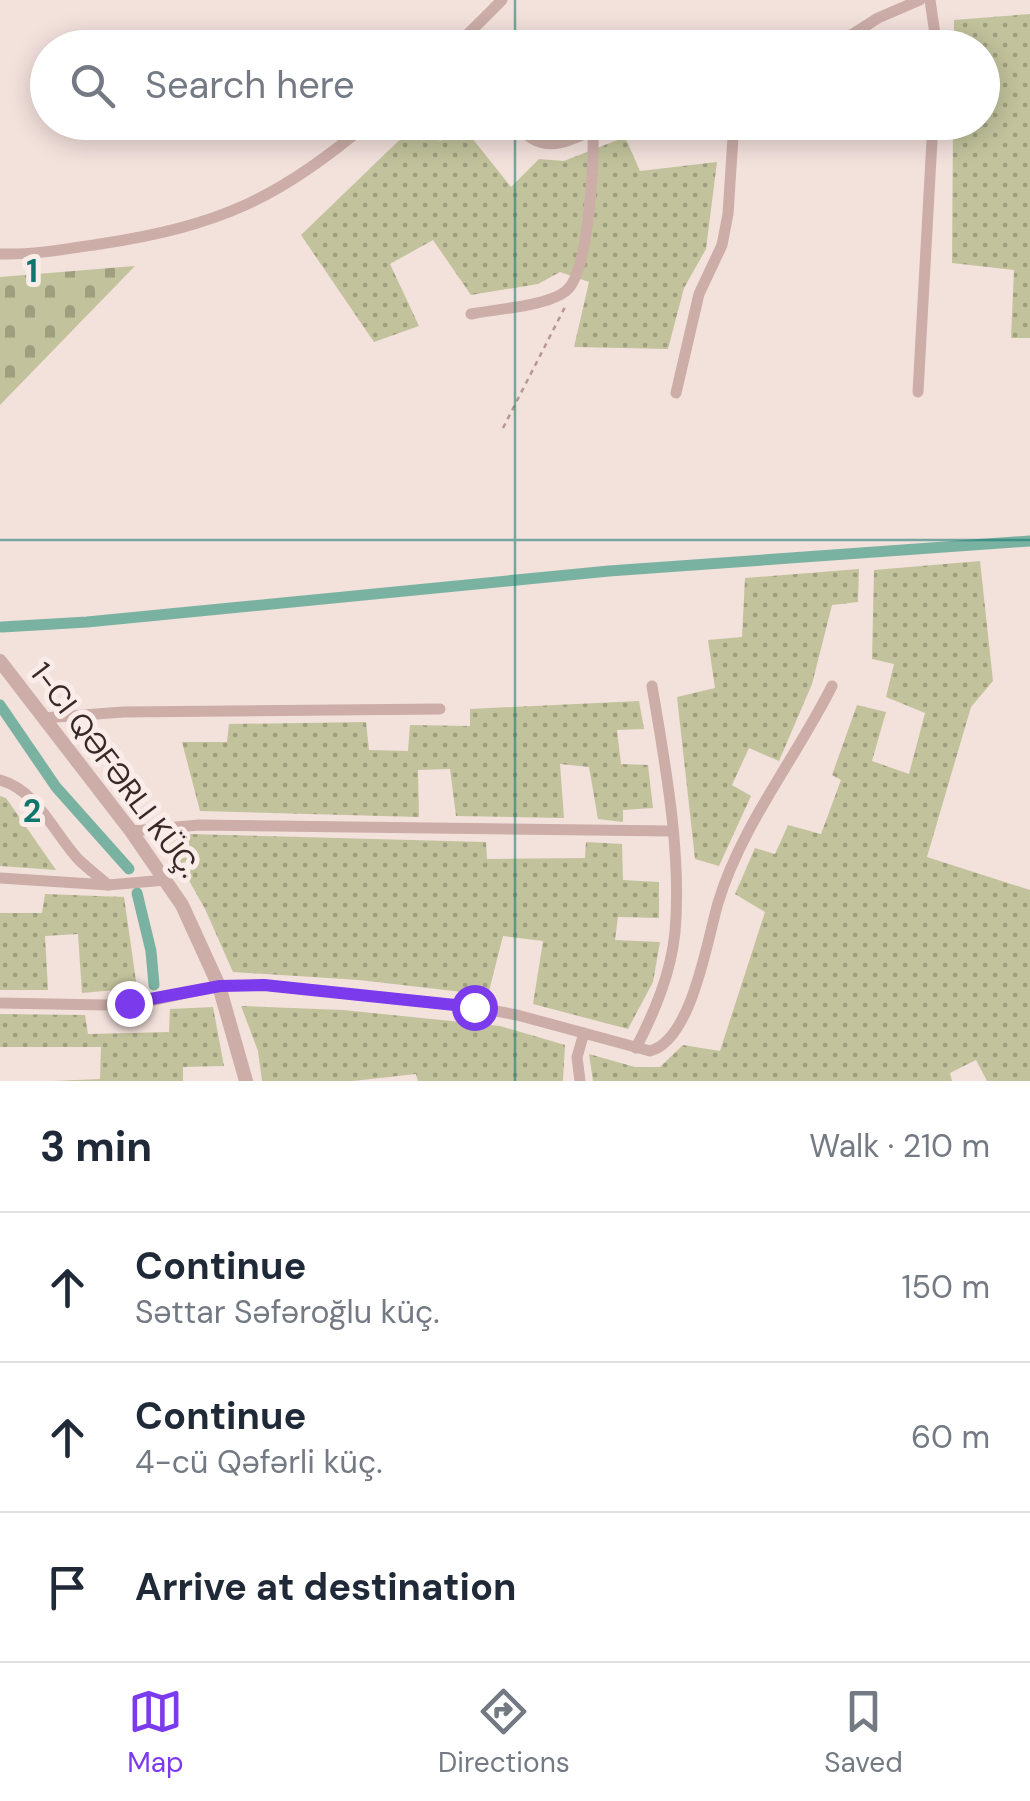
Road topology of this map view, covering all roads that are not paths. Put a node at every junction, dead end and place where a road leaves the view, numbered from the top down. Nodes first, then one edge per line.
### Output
1 (502, 0) edge
2 (920, 0) edge
3 (930, 0) edge
4 (900, 3) edge
5 (473, 30) edge
6 (859, 30) edge
7 (934, 30) edge
8 (345, 140) edge
9 (532, 140) edge
10 (566, 140) edge
11 (593, 140) edge
12 (733, 140) edge
13 (932, 140) edge
14 (0, 254) edge
15 (471, 314) dead end
16 (918, 392) dead end
17 (676, 393) dead end
18 (0, 661) edge
19 (652, 686) dead end
20 (832, 686) dead end
21 (440, 709) dead end
22 (44, 718) junction
23 (0, 780) edge
24 (132, 830) junction
25 (671, 831) junction
26 (0, 878) edge
27 (166, 880) junction
28 (108, 885) junction
29 (220, 986) junction
30 (0, 1002) edge
31 (584, 1034) junction
32 (636, 1048) junction
33 (246, 1081) edge
34 (580, 1081) edge

1 - 5 street
2 - 4 street
3 - 7 street
4 - 6 street
8 - 14 street
9 - 10 street
11 - 15 street
12 - 17 street
13 - 16 street
18 - 22 street, 1-CI QƏFƏRLI KÜÇ.
19 - 25 street
20 - 32 street
21 - 22 street
22 - 24 street, 1-CI QƏFƏRLI KÜÇ.
23 - 28 street
24 - 25 street
24 - 27 street, 1-CI QƏFƏRLI KÜÇ.
25 - 32 street
26 - 28 street
27 - 28 street
27 - 29 street, 1-CI QƏFƏRLI KÜÇ.
29 - 30 street
29 - 31 street
29 - 33 street, 1-CI QƏFƏRLI KÜÇ.
31 - 32 street
31 - 34 street

